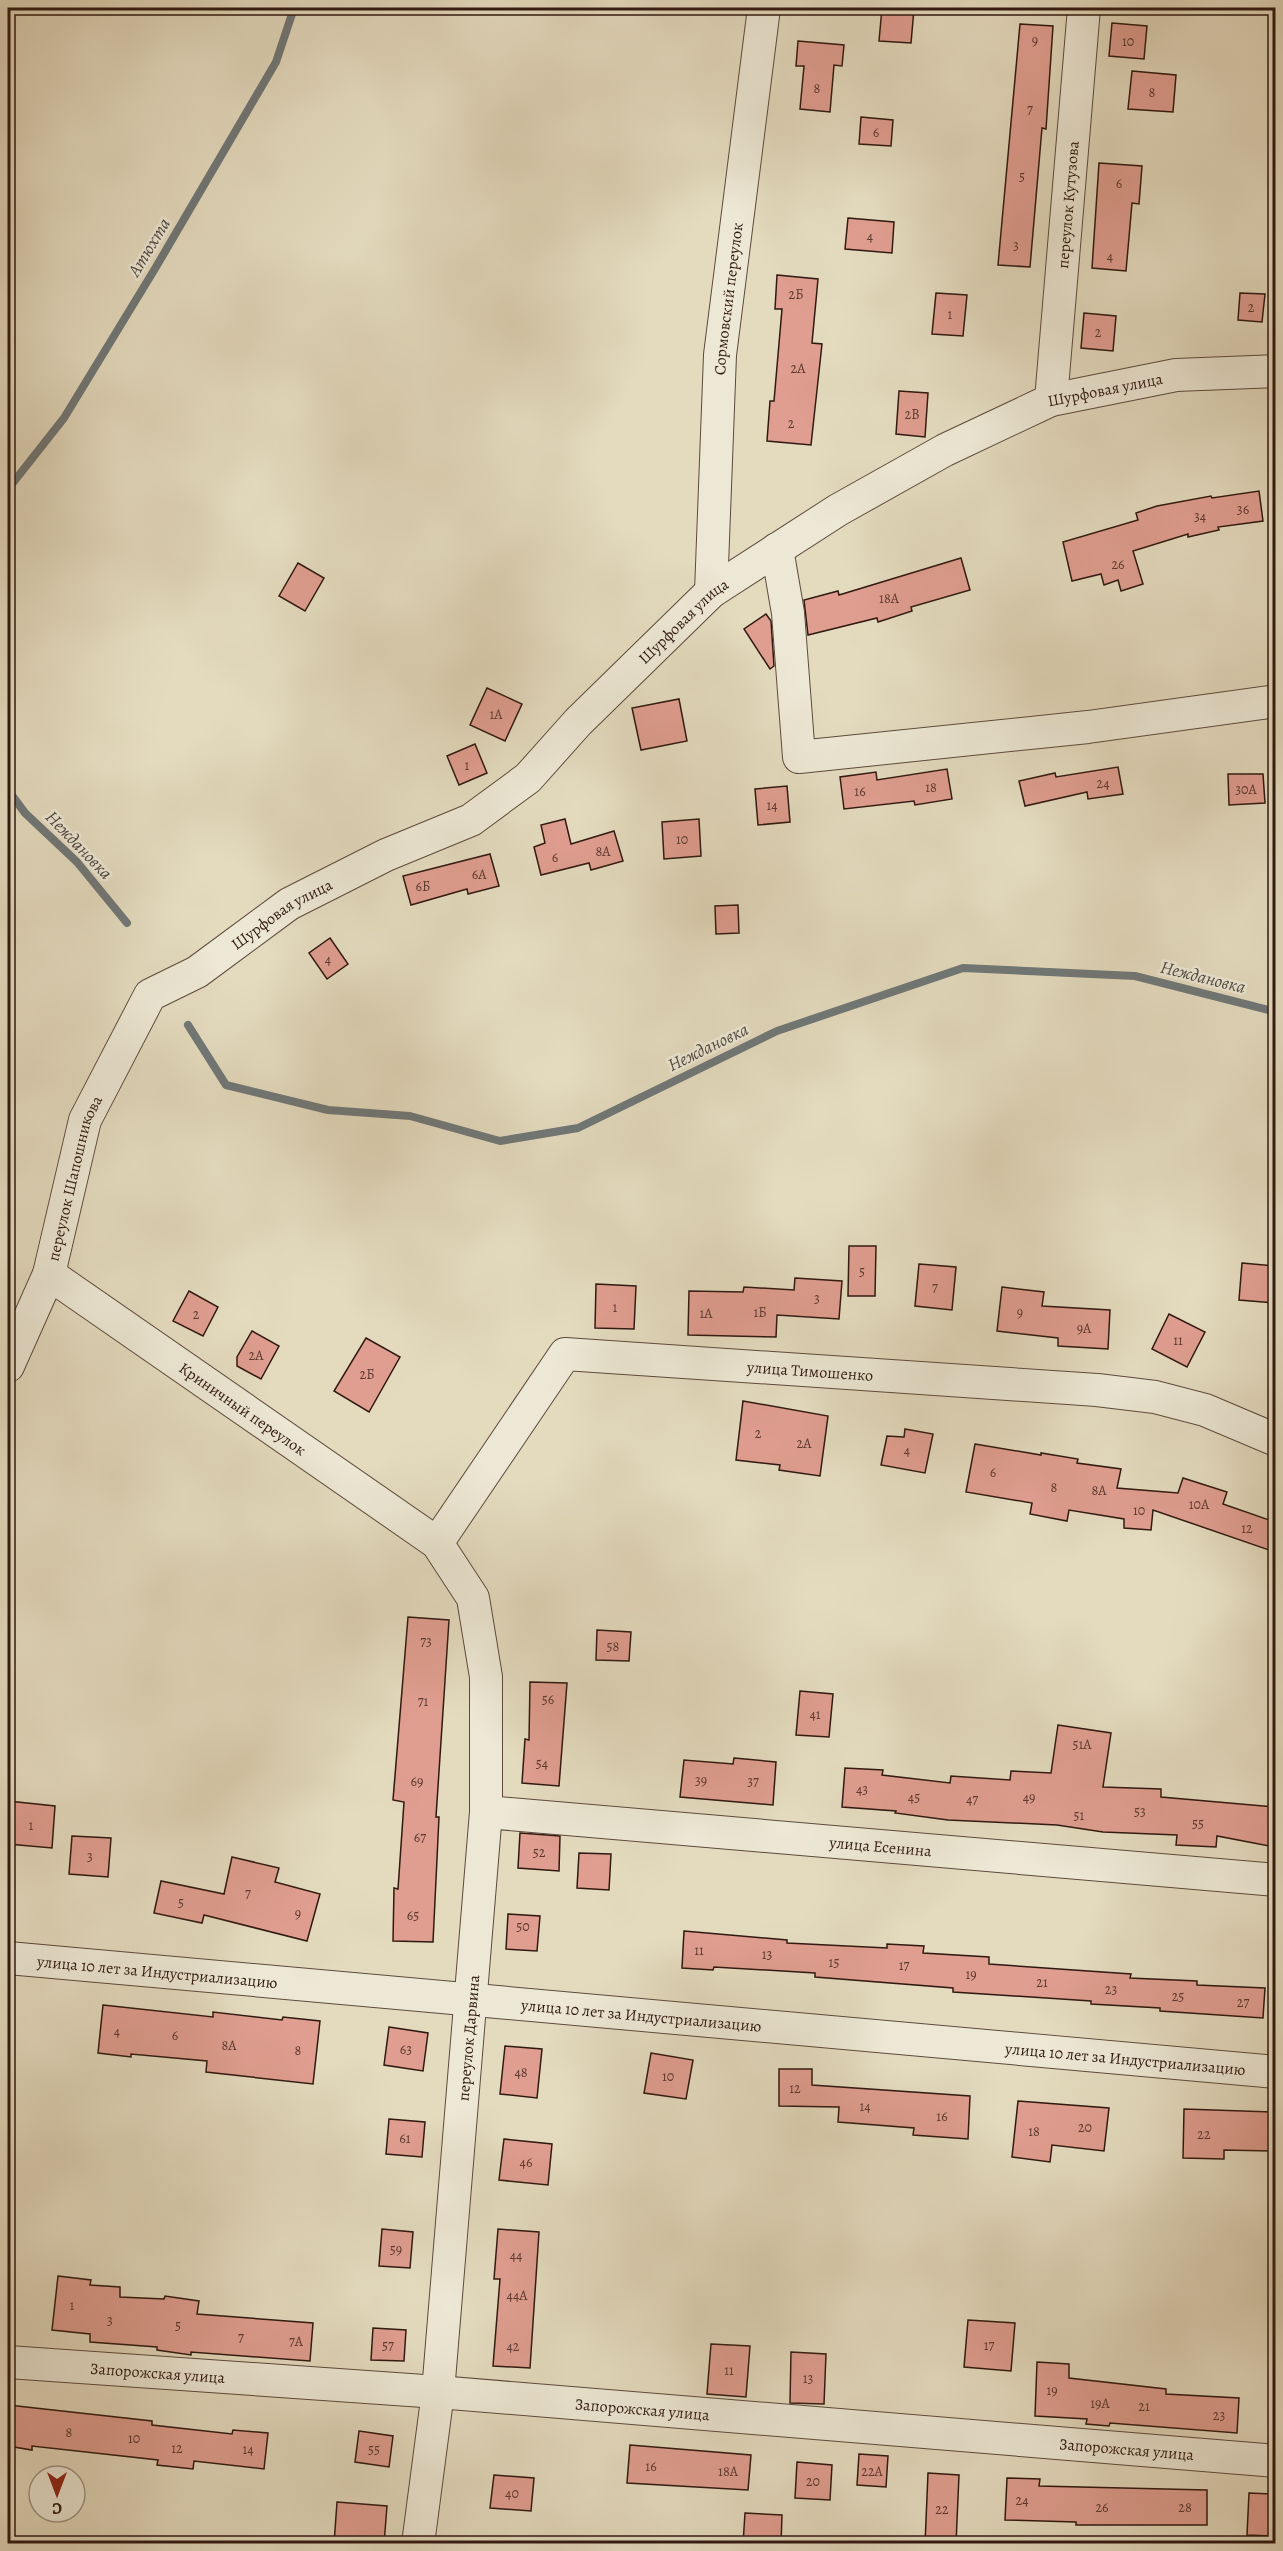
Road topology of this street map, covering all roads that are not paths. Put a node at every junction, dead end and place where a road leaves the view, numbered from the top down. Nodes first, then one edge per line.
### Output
1 (764, 8) edge
2 (1084, 8) edge
3 (1275, 370) edge
4 (1051, 400) junction
5 (777, 549) junction
6 (711, 592) junction
7 (1275, 701) edge
8 (150, 995) joint
9 (49, 1274) junction
10 (8, 1365) edge
11 (1275, 1440) edge
12 (437, 1543) junction
13 (486, 1812) junction
14 (1275, 1880) edge
15 (8, 1958) edge
16 (471, 2000) junction
17 (1275, 2072) edge
18 (8, 2362) edge
19 (438, 2392) junction
20 (1275, 2461) edge
21 (418, 2544) edge

1 - 6 street, Сормовский переулок
2 - 4 street, переулок Кутузова
3 - 4 street, Шурфовая улица
4 - 5 street, Шурфовая улица
5 - 6 street, Шурфовая улица
5 - 7 street
6 - 8 street, Шурфовая улица
8 - 9 street, переулок Шапошникова
9 - 10 street, переулок Шапошникова
9 - 12 street, Криничный переулок
11 - 12 street, улица Тимошенко
12 - 13 street, переулок Дарвина
13 - 14 street, улица Есенина
13 - 16 street, переулок Дарвина
15 - 16 street, улица 10 лет за Индустриализацию
16 - 17 street, улица 10 лет за Индустриализацию
16 - 19 street, переулок Дарвина
18 - 19 street, Запорожская улица
19 - 20 street, Запорожская улица
19 - 21 street, переулок Дарвина

